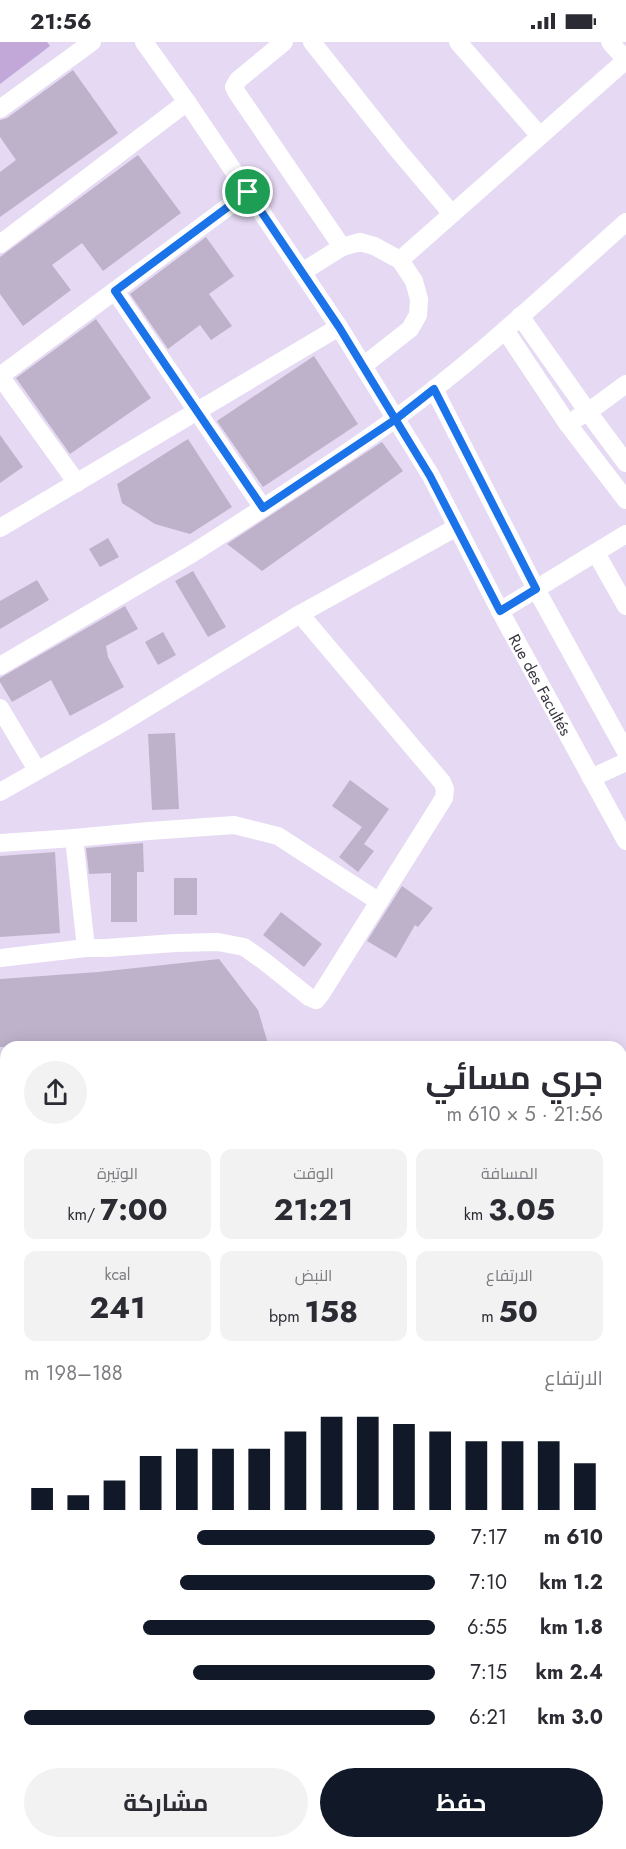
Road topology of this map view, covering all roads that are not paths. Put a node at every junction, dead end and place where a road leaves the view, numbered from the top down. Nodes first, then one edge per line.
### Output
1 (92, 42) edge
2 (144, 42) edge
3 (284, 42) edge
4 (312, 42) edge
5 (458, 42) edge
6 (610, 42) edge
7 (626, 60) edge
8 (187, 102) junction
9 (0, 109) edge
10 (540, 136) junction
11 (248, 192) junction
12 (452, 214) junction
13 (626, 222) edge
14 (0, 244) edge
15 (342, 247) junction
16 (399, 260) junction
17 (302, 272) junction
18 (115, 291) junction
19 (520, 316) junction
20 (339, 327) junction
21 (505, 330) junction
22 (363, 366) junction
23 (0, 376) edge
24 (626, 384) edge
25 (434, 389) junction
26 (198, 411) junction
27 (588, 412) junction
28 (396, 419) junction
29 (567, 423) junction
30 (626, 462) edge
31 (77, 483) junction
32 (626, 500) edge
33 (263, 508) junction
34 (457, 527) junction
35 (0, 528) edge
36 (626, 534) edge
37 (596, 553) junction
38 (536, 589) junction
39 (626, 606) edge
40 (500, 611) junction
41 (300, 614) junction
42 (0, 666) edge
43 (0, 708) edge
44 (626, 752) edge
45 (626, 762) edge
46 (37, 770) junction
47 (591, 778) junction
48 (0, 792) edge
49 (74, 838) junction
50 (626, 841) edge
51 (0, 843) edge
52 (378, 901) junction
53 (86, 948) junction
54 (0, 958) edge

1 - 9 street
2 - 8 street, Rue des Facultés
3 - 15 street
4 - 12 street
5 - 10 street
6 - 7 street
7 - 10 street
8 - 11 street, Rue des Facultés
8 - 14 street
10 - 12 street
11 - 17 street, Rue des Facultés
11 - 18 street
12 - 16 street
13 - 19 street
15 - 16 street
15 - 17 street
16 - 22 street
17 - 20 street, Rue des Facultés
18 - 23 street
18 - 26 street
19 - 21 street
19 - 27 street
20 - 22 street, Rue des Facultés
20 - 26 street
21 - 25 street
21 - 29 street
22 - 28 street, Rue des Facultés
23 - 31 street
24 - 27 street
25 - 28 street
25 - 38 street
26 - 31 street
26 - 33 street
27 - 29 street
27 - 30 street
28 - 33 street
28 - 34 street, Rue des Facultés
29 - 32 street
31 - 35 street
33 - 42 street
34 - 40 street, Rue des Facultés
34 - 41 street
36 - 37 street
37 - 38 street
37 - 39 street
38 - 40 street
38 - 44 street
40 - 47 street, Rue des Facultés
41 - 46 street
41 - 52 street
43 - 46 street
45 - 47 street
46 - 48 street
47 - 50 street, Rue des Facultés
49 - 51 street
49 - 52 street
49 - 53 street
52 - 53 street
53 - 54 street

